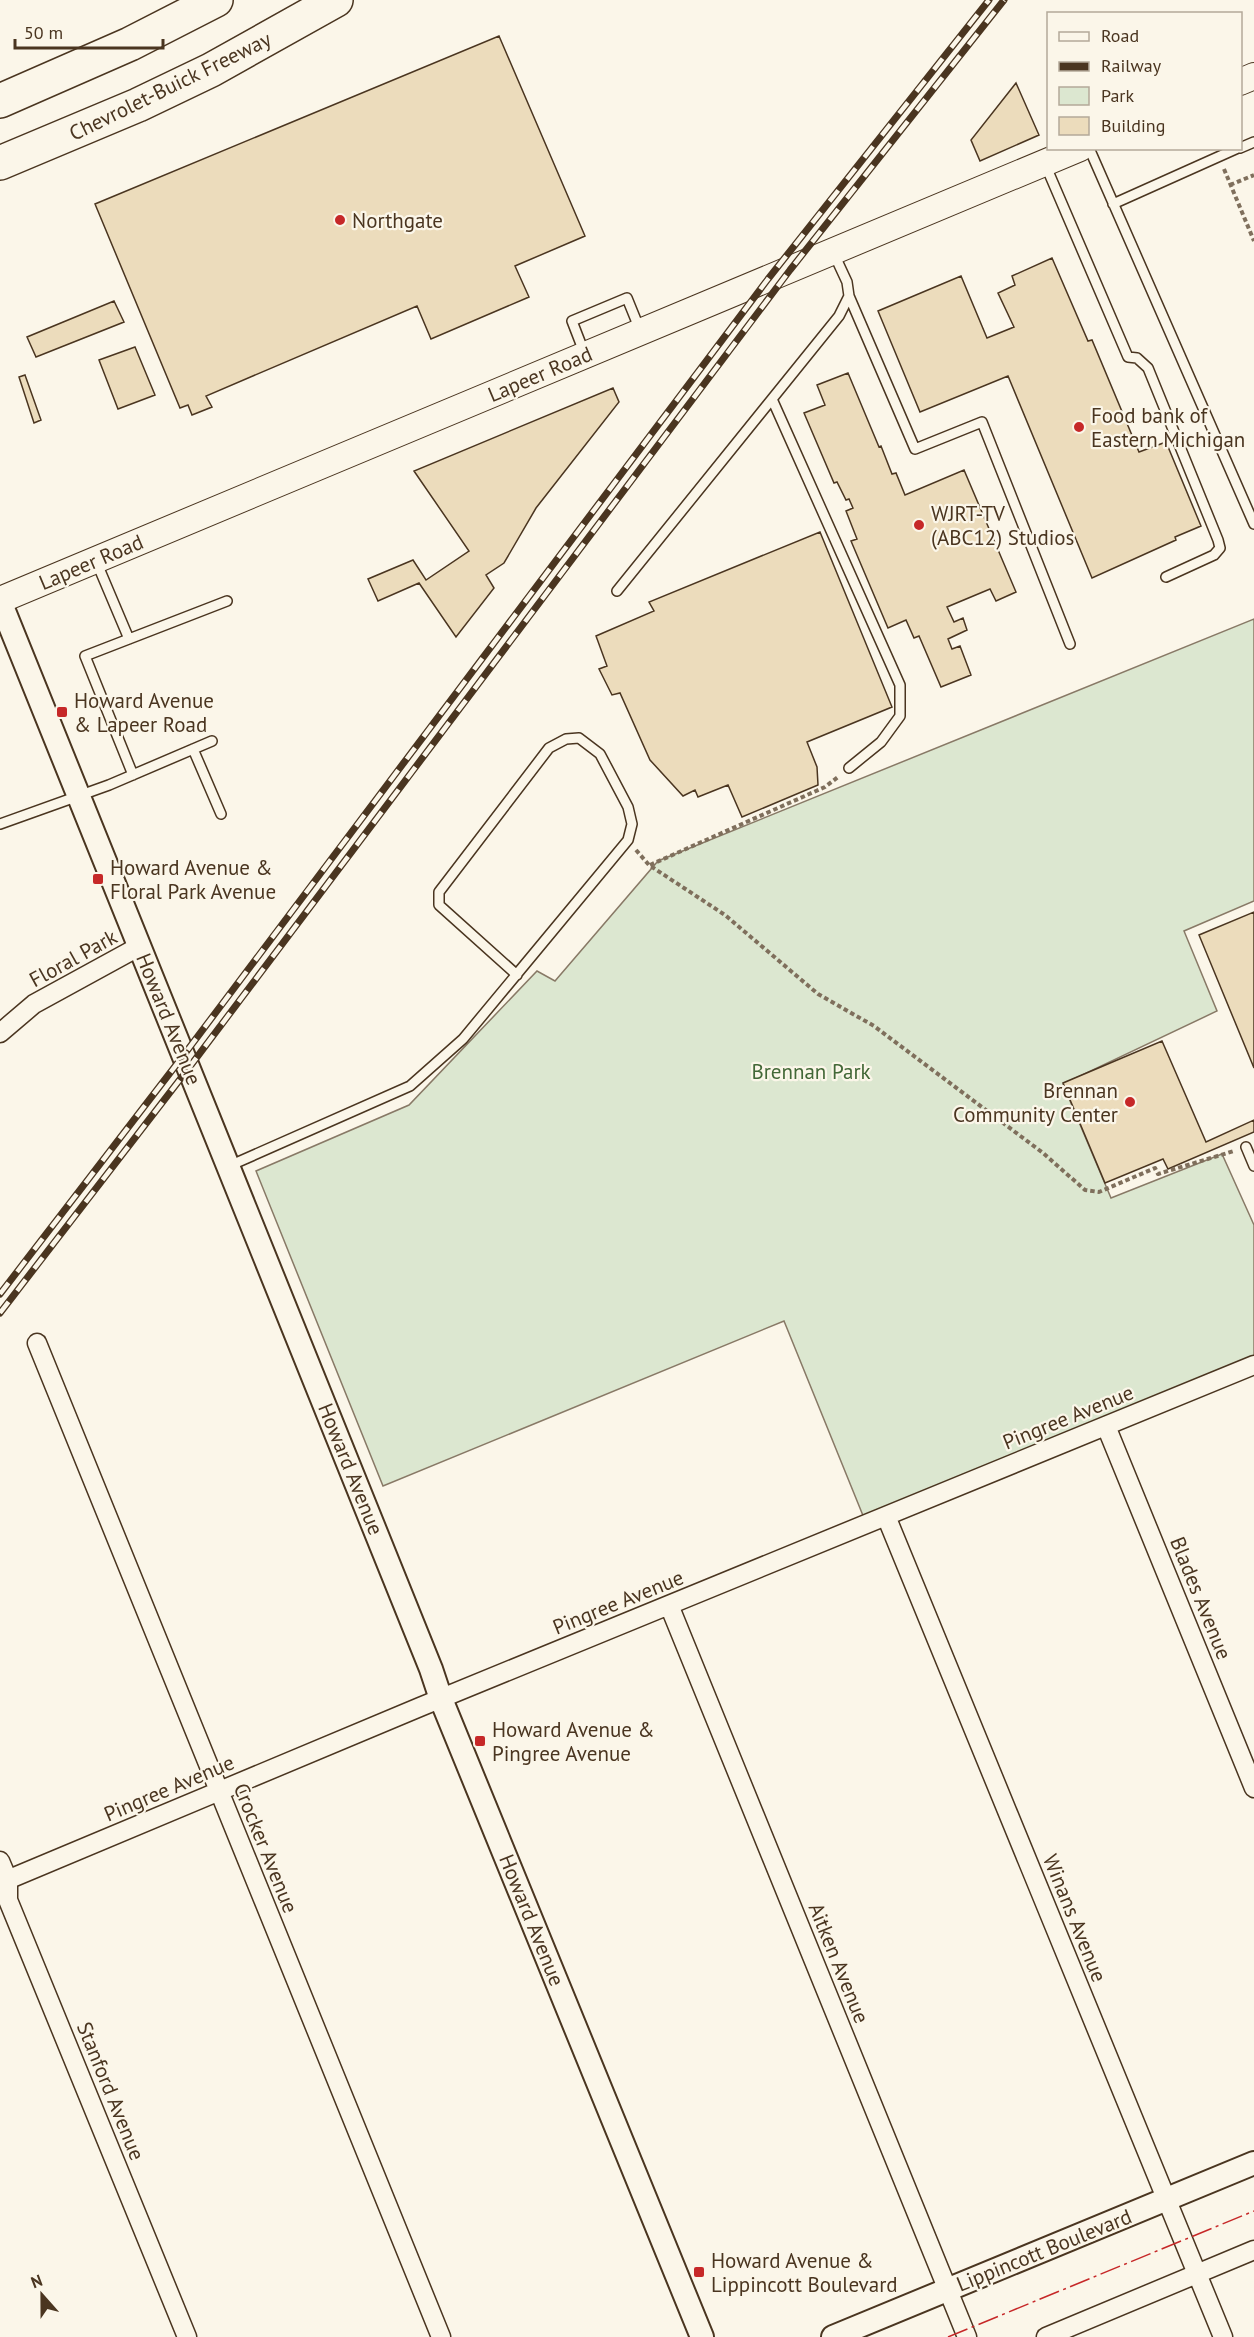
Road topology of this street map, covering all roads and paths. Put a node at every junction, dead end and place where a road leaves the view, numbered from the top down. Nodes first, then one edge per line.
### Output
1 (216, 0) edge
2 (336, 0) edge
3 (0, 101) edge
4 (1076, 150) edge
5 (1090, 150) edge
6 (1235, 150) edge
7 (1219, 157) junction
8 (6, 161) edge
9 (1045, 164) junction
10 (1254, 175) edge
11 (1230, 184) junction
12 (1113, 204) junction
13 (1254, 241) edge
14 (833, 252) junction
15 (849, 296) junction
16 (641, 332) junction
17 (585, 355) junction
18 (772, 399) junction
19 (1254, 524) edge
20 (95, 560) junction
21 (1166, 577) dead end
22 (617, 591) dead end
23 (0, 601) edge
24 (227, 601) dead end
25 (129, 639) junction
26 (1070, 644) dead end
27 (212, 741) dead end
28 (193, 749) junction
29 (849, 768) joint
30 (133, 775) junction
31 (80, 796) junction
32 (221, 814) dead end
33 (0, 824) edge
34 (628, 840) junction
35 (649, 865) junction
36 (140, 946) junction
37 (517, 975) junction
38 (0, 1033) edge
39 (1246, 1148) joint
40 (229, 1166) junction
41 (1254, 1166) edge
42 (37, 1342) dead end
43 (1254, 1365) edge
44 (1106, 1426) junction
45 (886, 1516) junction
46 (669, 1605) junction
47 (441, 1699) junction
48 (1254, 1788) edge
49 (218, 1791) junction
50 (0, 1861) edge
51 (4, 1882) edge
52 (1254, 2163) edge
53 (1166, 2199) junction
54 (1254, 2250) edge
55 (1198, 2273) junction
56 (948, 2290) junction
57 (187, 2337) edge
58 (441, 2337) edge
59 (702, 2337) edge
60 (833, 2337) edge
61 (967, 2337) edge
62 (1046, 2337) edge
63 (1223, 2337) edge

1 - 3 highway
2 - 8 highway, Chevrolet-Buick Freeway
4 - 9 main road, Lapeer Road
5 - 12 lane
6 - 7 lane
7 - 11 path
7 - 12 lane
9 - 14 main road, Lapeer Road
9 - 21 lane
10 - 11 path
11 - 13 path
12 - 19 lane
14 - 15 lane
14 - 16 main road, Lapeer Road
15 - 18 lane
15 - 26 lane
16 - 17 main road, Lapeer Road
16 - 17 lane
17 - 20 main road, Lapeer Road
18 - 22 lane
18 - 29 lane
20 - 23 main road, Lapeer Road
20 - 25 lane
23 - 31 street, Howard Avenue
24 - 25 lane
25 - 30 lane
27 - 28 lane
28 - 30 lane
28 - 32 lane
29 - 35 path
30 - 31 lane
31 - 33 lane
31 - 36 street, Howard Avenue
34 - 35 path
34 - 37 lane
34 - 37 lane
35 - 39 path
36 - 38 street, Floral Park
36 - 40 street, Howard Avenue
37 - 40 lane
39 - 41 lane
40 - 47 street, Howard Avenue
42 - 49 street, Crocker Avenue
43 - 44 street, Pingree Avenue
44 - 45 street, Pingree Avenue
44 - 48 street, Blades Avenue
45 - 46 street, Pingree Avenue
45 - 53 street, Winans Avenue
46 - 47 street, Pingree Avenue
46 - 56 street, Aitken Avenue
47 - 49 street, Pingree Avenue
47 - 59 street, Howard Avenue
49 - 51 street, Pingree Avenue
49 - 58 street, Crocker Avenue
50 - 51 street, Stanford Avenue
51 - 57 street, Stanford Avenue
52 - 53 street, Lippincott Boulevard
53 - 55 street, Winans Avenue
53 - 56 street, Lippincott Boulevard
54 - 55 street
55 - 62 street
55 - 63 street, Winans Avenue
56 - 60 street, Lippincott Boulevard
56 - 61 street, Aitken Avenue

